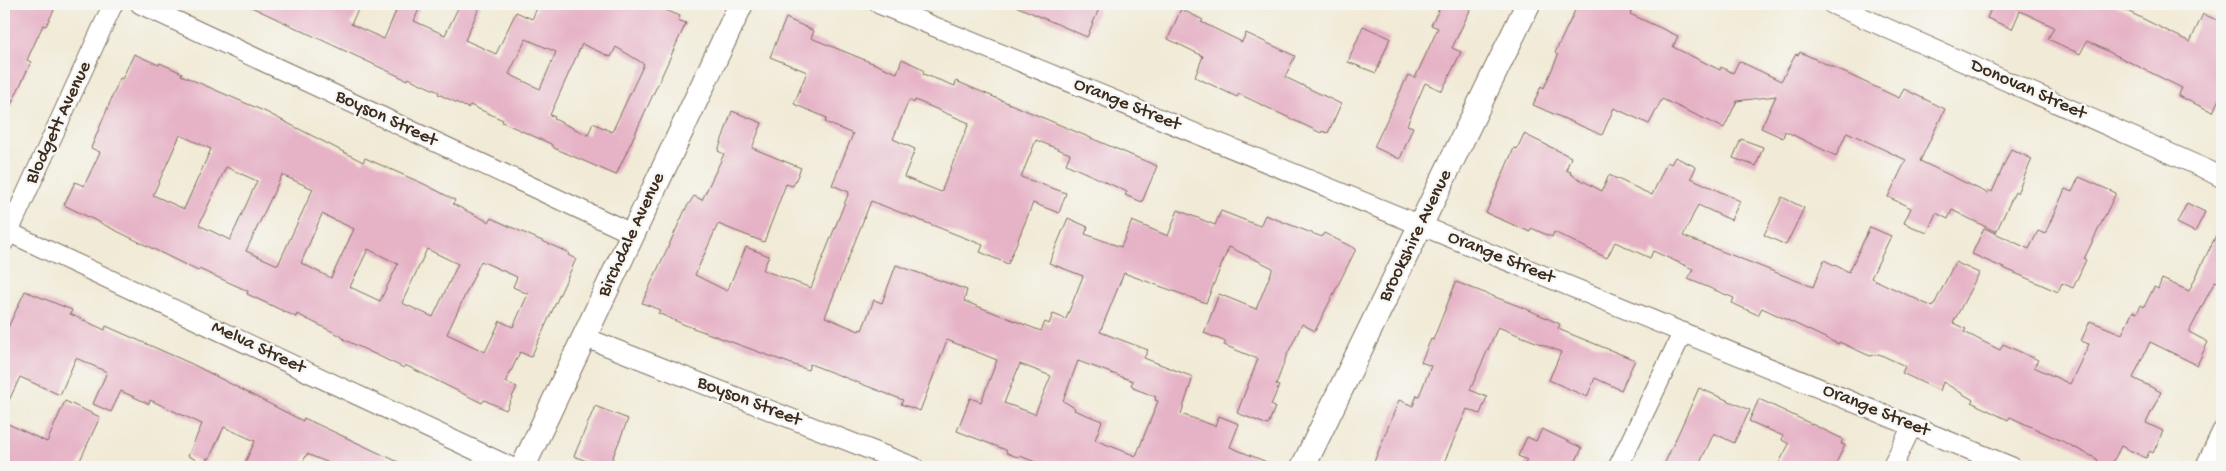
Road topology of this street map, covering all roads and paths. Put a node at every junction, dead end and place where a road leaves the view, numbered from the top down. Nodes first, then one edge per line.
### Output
1 (113, 4) edge
2 (140, 4) edge
3 (741, 4) edge
4 (880, 4) edge
5 (1528, 4) edge
6 (1832, 4) edge
7 (2222, 178) edge
8 (1422, 226) junction
9 (5, 234) edge
10 (632, 234) junction
11 (1683, 332) junction
12 (584, 338) junction
13 (1912, 426) junction
14 (2222, 431) edge
15 (511, 467) edge
16 (523, 467) edge
17 (914, 467) edge
18 (1303, 467) edge
19 (1618, 467) edge
20 (1892, 467) edge
21 (2012, 467) edge
22 (2205, 467) edge

1 - 9 street, Blodgett Avenue
2 - 10 street, Boyson Street
3 - 10 street, Birchdale Avenue
4 - 8 street, Orange Street
5 - 8 street, Brookshire Avenue
6 - 7 street, Donovan Street
8 - 11 street, Orange Street
8 - 18 street, Brookshire Avenue
9 - 15 street, Melva Street
10 - 12 street, Birchdale Avenue
11 - 13 street, Orange Street
11 - 19 street
12 - 16 street, Birchdale Avenue
12 - 17 street, Boyson Street
13 - 20 street
13 - 21 street, Orange Street
14 - 22 street

